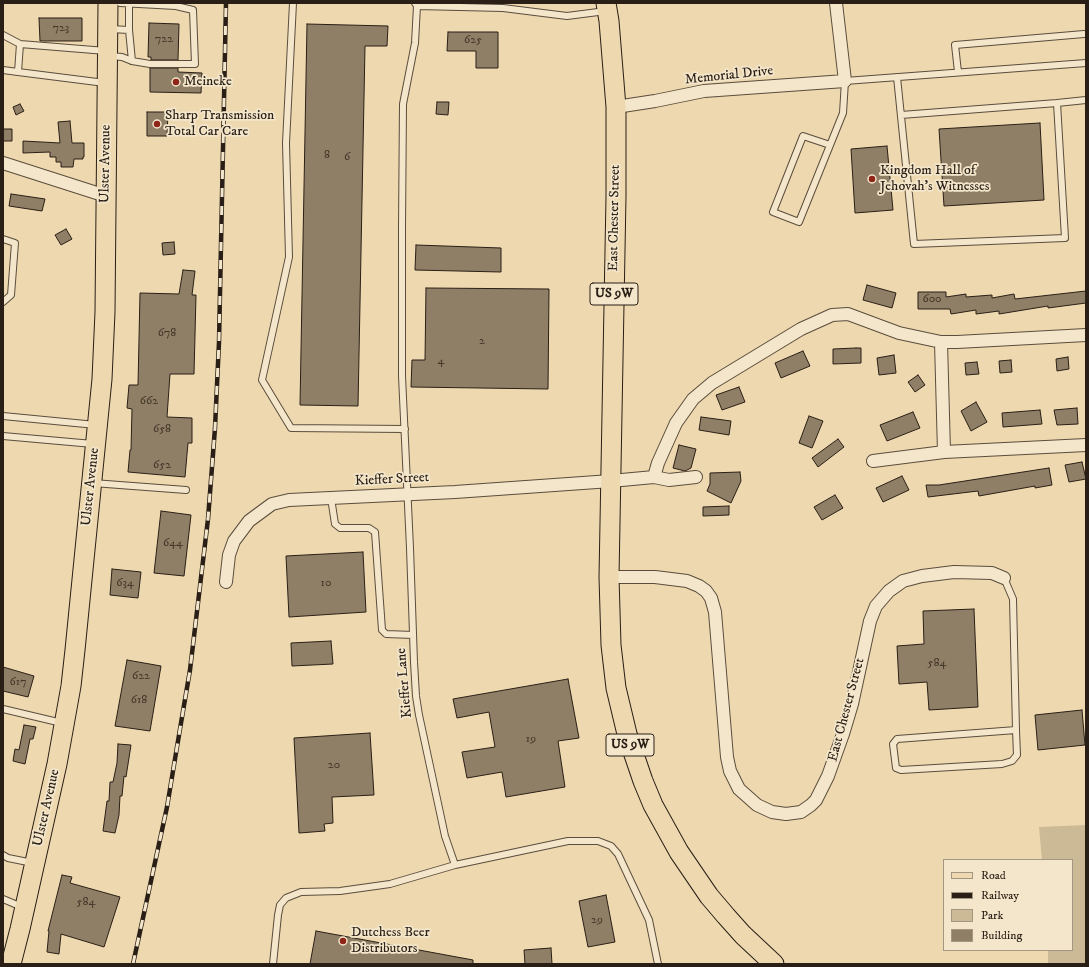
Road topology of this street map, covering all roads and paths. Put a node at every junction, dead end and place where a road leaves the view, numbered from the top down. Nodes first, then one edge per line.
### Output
1 (108, 3) edge
2 (120, 3) edge
3 (292, 3) edge
4 (836, 3) edge
5 (129, 4) edge
6 (177, 4) edge
7 (416, 4) edge
8 (607, 7) edge
9 (108, 29) junction
10 (129, 30) junction
11 (1084, 34) dead end
12 (3, 35) edge
13 (20, 44) junction
14 (108, 53) junction
15 (132, 61) junction
16 (1086, 63) edge
17 (3, 70) edge
18 (18, 72) junction
19 (958, 72) junction
20 (897, 77) junction
21 (845, 81) junction
22 (107, 84) junction
23 (1086, 100) edge
24 (1057, 103) junction
25 (616, 107) junction
26 (901, 114) junction
27 (830, 145) junction
28 (3, 163) edge
29 (106, 196) junction
30 (3, 239) edge
31 (3, 302) edge
32 (1086, 335) edge
33 (941, 342) junction
34 (3, 416) edge
35 (405, 429) junction
36 (96, 435) junction
37 (3, 436) edge
38 (1086, 445) edge
39 (944, 452) junction
40 (873, 461) dead end
41 (654, 477) junction
42 (696, 477) dead end
43 (610, 481) junction
44 (92, 482) junction
45 (186, 490) dead end
46 (408, 495) junction
47 (332, 498) junction
48 (609, 577) junction
49 (1004, 578) joint
50 (226, 582) dead end
51 (413, 635) junction
52 (3, 709) edge
53 (64, 723) junction
54 (1016, 730) junction
55 (3, 855) edge
56 (35, 863) junction
57 (455, 864) junction
58 (3, 899) edge
59 (25, 908) junction
60 (11, 964) edge
61 (273, 964) edge
62 (658, 964) edge
63 (774, 964) edge

1 - 9 main road, Ulster Avenue
2 - 5 lane
3 - 35 lane
4 - 21 street
5 - 6 lane
5 - 10 lane
6 - 15 lane
7 - 8 lane
7 - 35 lane, Kieffer Lane
8 - 25 main road, East Chester Street / US 9W
9 - 10 lane
9 - 14 main road, Ulster Avenue
10 - 15 lane
11 - 19 lane
12 - 13 lane
13 - 14 lane
13 - 18 lane
14 - 15 lane
14 - 22 main road, Ulster Avenue
16 - 19 lane
17 - 18 lane
18 - 22 lane
19 - 20 lane
20 - 21 lane
20 - 26 lane
21 - 25 street, Memorial Drive
21 - 27 lane
22 - 29 main road, Ulster Avenue
23 - 24 lane
24 - 26 lane
24 - 26 lane
25 - 43 main road, East Chester Street / US 9W
27 - 27 lane
28 - 29 street
29 - 36 main road, Ulster Avenue
30 - 31 lane
32 - 33 street
33 - 39 street
33 - 41 street
34 - 36 lane
35 - 46 lane, Kieffer Lane
36 - 37 lane
36 - 44 main road, Ulster Avenue
38 - 39 street
39 - 40 street
41 - 42 street, Kieffer Street
41 - 43 street, Kieffer Street
43 - 46 street, Kieffer Street
43 - 48 main road, US 9W
44 - 45 lane
44 - 53 main road, Ulster Avenue
46 - 47 street, Kieffer Street
46 - 51 lane, Kieffer Lane
47 - 50 street, Kieffer Street
47 - 51 lane
48 - 49 street, East Chester Street
48 - 63 main road, US 9W
49 - 54 lane
51 - 57 lane, Kieffer Lane
52 - 53 lane
53 - 56 main road, Ulster Avenue
54 - 54 lane
55 - 56 lane
56 - 59 main road, Ulster Avenue
57 - 61 lane
57 - 62 lane
58 - 59 lane
59 - 60 main road, Ulster Avenue

